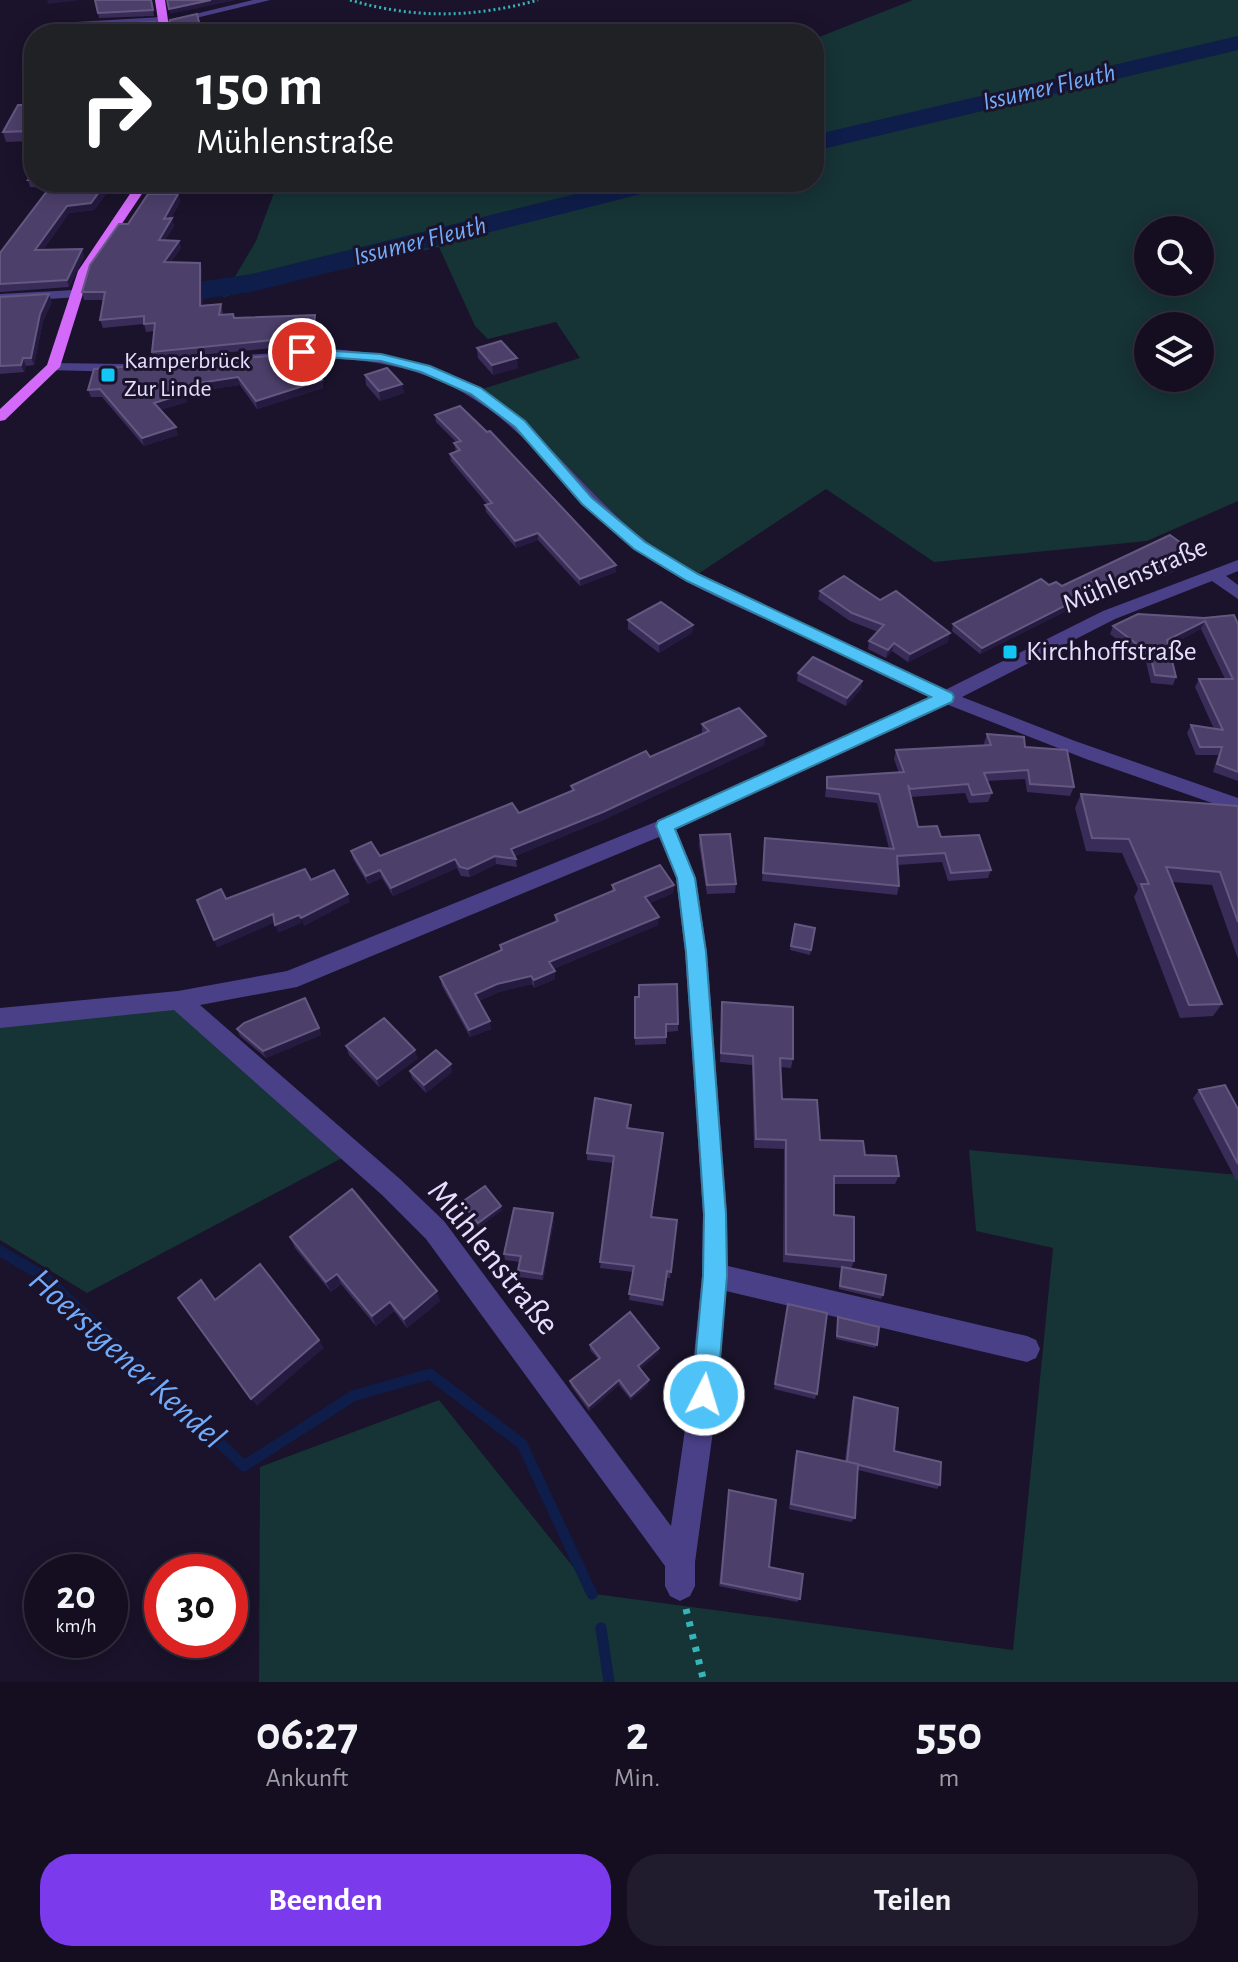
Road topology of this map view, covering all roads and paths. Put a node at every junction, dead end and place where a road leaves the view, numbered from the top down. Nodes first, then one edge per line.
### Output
1 (160, 0) edge
2 (265, 0) edge
3 (350, 0) edge
4 (538, 0) edge
5 (162, 21) junction
6 (100, 24) edge
7 (163, 24) edge
8 (137, 192) edge
9 (75, 294) junction
10 (0, 298) edge
11 (53, 367) junction
12 (0, 417) edge
13 (1238, 565) edge
14 (1216, 576) junction
15 (1238, 594) edge
16 (946, 697) junction
17 (1238, 805) edge
18 (665, 826) junction
19 (178, 1000) junction
20 (0, 1018) edge
21 (715, 1276) junction
22 (1027, 1349) dead end
23 (680, 1574) junction
24 (704, 1682) edge

1 - 5 main road
2 - 5 street
3 - 4 path
5 - 6 street
5 - 7 main road
8 - 9 main road
9 - 10 street
9 - 11 main road
11 - 12 main road
11 - 16 street
13 - 14 street, Mühlenstraße
14 - 15 street
14 - 16 street, Mühlenstraße
16 - 17 street
16 - 18 street, Mühlenstraße
18 - 19 street, Mühlenstraße
18 - 21 street
19 - 20 street, Mühlenstraße
19 - 23 street, Mühlenstraße
21 - 22 street
21 - 23 street
23 - 24 path

